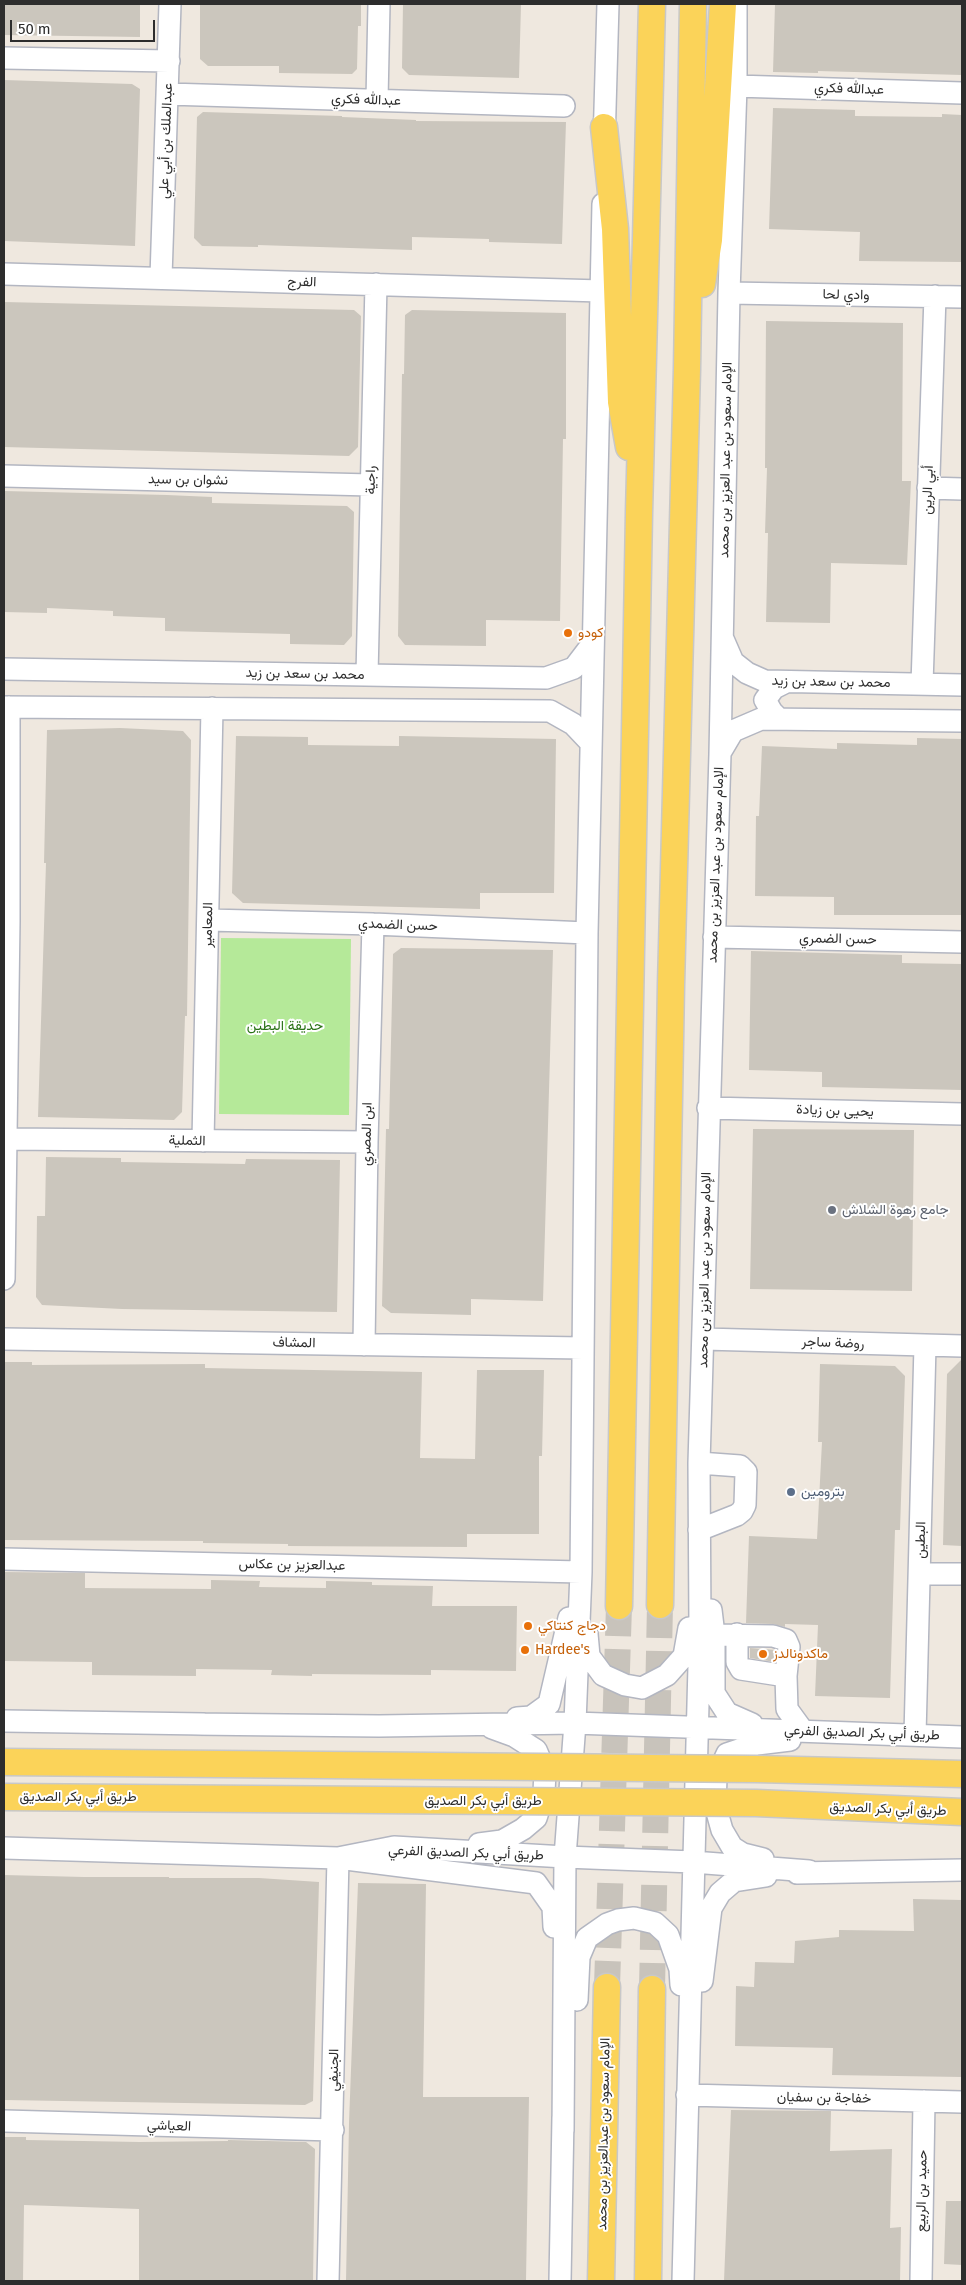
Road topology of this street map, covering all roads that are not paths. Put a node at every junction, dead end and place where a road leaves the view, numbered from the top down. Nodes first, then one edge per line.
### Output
1 (170, 4) edge
2 (378, 4) edge
3 (608, 4) edge
4 (652, 4) edge
5 (693, 4) edge
6 (722, 4) edge
7 (736, 4) edge
8 (4, 58) edge
9 (169, 61) junction
10 (736, 86) junction
11 (962, 93) edge
12 (168, 94) junction
13 (377, 100) junction
14 (564, 106) dead end
15 (604, 127) junction
16 (4, 274) edge
17 (161, 278) junction
18 (376, 284) junction
19 (601, 291) junction
20 (729, 292) junction
21 (934, 296) junction
22 (962, 297) edge
23 (687, 369) junction
24 (4, 476) edge
25 (371, 485) junction
26 (928, 488) junction
27 (962, 489) edge
28 (639, 512) junction
29 (722, 637) junction
30 (593, 644) junction
31 (4, 669) edge
32 (367, 676) junction
33 (786, 682) junction
34 (922, 684) junction
35 (962, 685) edge
36 (6, 707) edge
37 (212, 708) junction
38 (779, 719) junction
39 (962, 721) edge
40 (591, 743) junction
41 (720, 754) junction
42 (208, 920) junction
43 (7, 921) edge
44 (373, 924) junction
45 (587, 933) junction
46 (714, 937) junction
47 (962, 942) edge
48 (5, 1076) edge
49 (708, 1108) junction
50 (962, 1114) edge
51 (6, 1139) junction
52 (203, 1141) junction
53 (367, 1142) junction
54 (4, 1279) edge
55 (4, 1339) edge
56 (704, 1339) junction
57 (364, 1345) junction
58 (925, 1345) junction
59 (962, 1346) edge
60 (583, 1348) junction
61 (699, 1464) junction
62 (698, 1530) junction
63 (4, 1559) edge
64 (581, 1572) junction
65 (920, 1574) junction
66 (962, 1574) edge
67 (660, 1605) tunnel mouth
68 (619, 1606) tunnel mouth
69 (738, 1634) junction
70 (714, 1635) junction
71 (786, 1676) junction
72 (4, 1721) edge
73 (575, 1723) junction
74 (192, 1724) junction
75 (379, 1726) junction
76 (696, 1726) junction
77 (803, 1730) junction
78 (915, 1735) junction
79 (962, 1737) edge
80 (4, 1762) edge
81 (962, 1774) edge
82 (4, 1797) edge
83 (962, 1812) edge
84 (394, 1847) junction
85 (4, 1848) edge
86 (565, 1857) junction
87 (338, 1858) junction
88 (693, 1862) junction
89 (962, 1870) edge
90 (810, 1871) junction
91 (607, 1987) tunnel mouth
92 (652, 1989) tunnel mouth
93 (687, 2095) junction
94 (924, 2101) junction
95 (962, 2102) edge
96 (4, 2121) edge
97 (333, 2130) junction
98 (563, 2131) junction
99 (328, 2281) edge
100 (560, 2281) edge
101 (601, 2281) edge
102 (648, 2281) edge
103 (683, 2281) edge
104 (921, 2281) edge

1 - 9 street, عبدالملك بن أبي علي
2 - 13 street
3 - 15 street
4 - 28 main road
5 - 23 main road
6 - 23 main road
7 - 10 street, الإمام سعود بن عبد العزيز بن محمد
8 - 9 street
9 - 12 street, عبدالملك بن أبي علي
10 - 11 street, عبدالله فكري
10 - 20 street, الإمام سعود بن عبد العزيز بن محمد
12 - 13 street, عبدالله فكري
12 - 17 street, عبدالملك بن أبي علي
13 - 14 street, عبدالله فكري
15 - 19 street
15 - 28 main road
16 - 17 street, الفرج
17 - 18 street, الفرج
18 - 19 street, الفرج
18 - 25 street, راجية
19 - 30 street
20 - 21 street, وادي لحا
20 - 29 street, الإمام سعود بن عبد العزيز بن محمد
21 - 22 street, وادي لحا
21 - 26 street, أبي الرين
23 - 67 main road
24 - 25 street, نشوان بن سيد
25 - 32 street, راجية
26 - 27 street
26 - 34 street, أبي الرين
28 - 68 main road
29 - 33 street, محمد بن سعد بن زيد
29 - 41 street, الإمام سعود بن عبد العزيز بن محمد
30 - 32 street, محمد بن سعد بن زيد
30 - 40 street
31 - 32 street, محمد بن سعد بن زيد
33 - 34 street, محمد بن سعد بن زيد
33 - 38 street
34 - 35 street, محمد بن سعد بن زيد
36 - 37 street
36 - 43 street
37 - 40 street
37 - 42 street, المعامير
38 - 39 street
38 - 41 street
40 - 45 street
41 - 46 street, الإمام سعود بن عبد العزيز بن محمد
42 - 44 street, حسن الضمدي
42 - 52 street, المعامير
43 - 48 street
44 - 45 street, حسن الضمدي
44 - 53 street, ابن المصري
45 - 60 street
46 - 47 street, حسن الضمري
46 - 49 street, الإمام سعود بن عبد العزيز بن محمد
48 - 51 street
49 - 50 street, يحيى بن زيادة
49 - 56 street, الإمام سعود بن عبد العزيز بن محمد
51 - 52 street, الثملية
51 - 54 street
52 - 53 street, الثملية
53 - 57 street, ابن المصري
55 - 57 street, المشاف
56 - 58 street, روضة ساجر
56 - 61 street, الإمام سعود بن عبد العزيز بن محمد
57 - 60 street, المشاف
58 - 59 street, روضة ساجر
58 - 65 street, البطين
60 - 64 street
61 - 62 street, الإمام سعود بن عبد العزيز بن محمد
61 - 62 street
62 - 64 street
62 - 70 street
62 - 76 street, الإمام سعود بن عبد العزيز بن محمد
63 - 64 street, عبدالعزيز بن عكاس
64 - 73 street
64 - 74 street, طريق أبي بكر الصديق الفرعي
65 - 66 street
65 - 78 street, البطين
69 - 70 street
69 - 71 street
69 - 71 street
70 - 77 street
71 - 77 street
72 - 74 street, طريق أبي بكر الصديق الفرعي
73 - 75 street, طريق أبي بكر الصديق الفرعي
73 - 76 street, طريق أبي بكر الصديق الفرعي
73 - 86 street
74 - 75 street, طريق أبي بكر الصديق الفرعي
75 - 84 street
76 - 77 street, طريق أبي بكر الصديق الفرعي
76 - 88 street, الإمام سعود بن عبد العزيز بن محمد
77 - 78 street, طريق أبي بكر الصديق الفرعي
78 - 79 street, طريق أبي بكر الصديق الفرعي
78 - 90 street
80 - 81 main road, bridge
82 - 83 main road, طريق أبي بكر الصديق, bridge
84 - 86 street, طريق أبي بكر الصديق الفرعي
84 - 87 street, طريق أبي بكر الصديق الفرعي
85 - 87 street, طريق أبي بكر الصديق الفرعي
86 - 88 street, طريق أبي بكر الصديق الفرعي
86 - 98 street
87 - 97 street, الجنيفي
87 - 98 street
88 - 90 street, طريق أبي بكر الصديق الفرعي
88 - 93 street, الإمام سعود بن عبد العزيز بن محمد
89 - 90 street, طريق أبي بكر الصديق الفرعي
90 - 93 street, طريق أبي بكر الصديق الفرعي
91 - 101 main road, الإمام سعود بن عبدالعزيز بن محمد
92 - 102 main road
93 - 94 street, خفاجة بن سفيان
93 - 98 street
93 - 103 street
94 - 95 street, خفاجة بن سفيان
94 - 104 street, حميد بن الربيع
96 - 97 street, العياشي
97 - 99 street, الجنيفي
98 - 100 street

